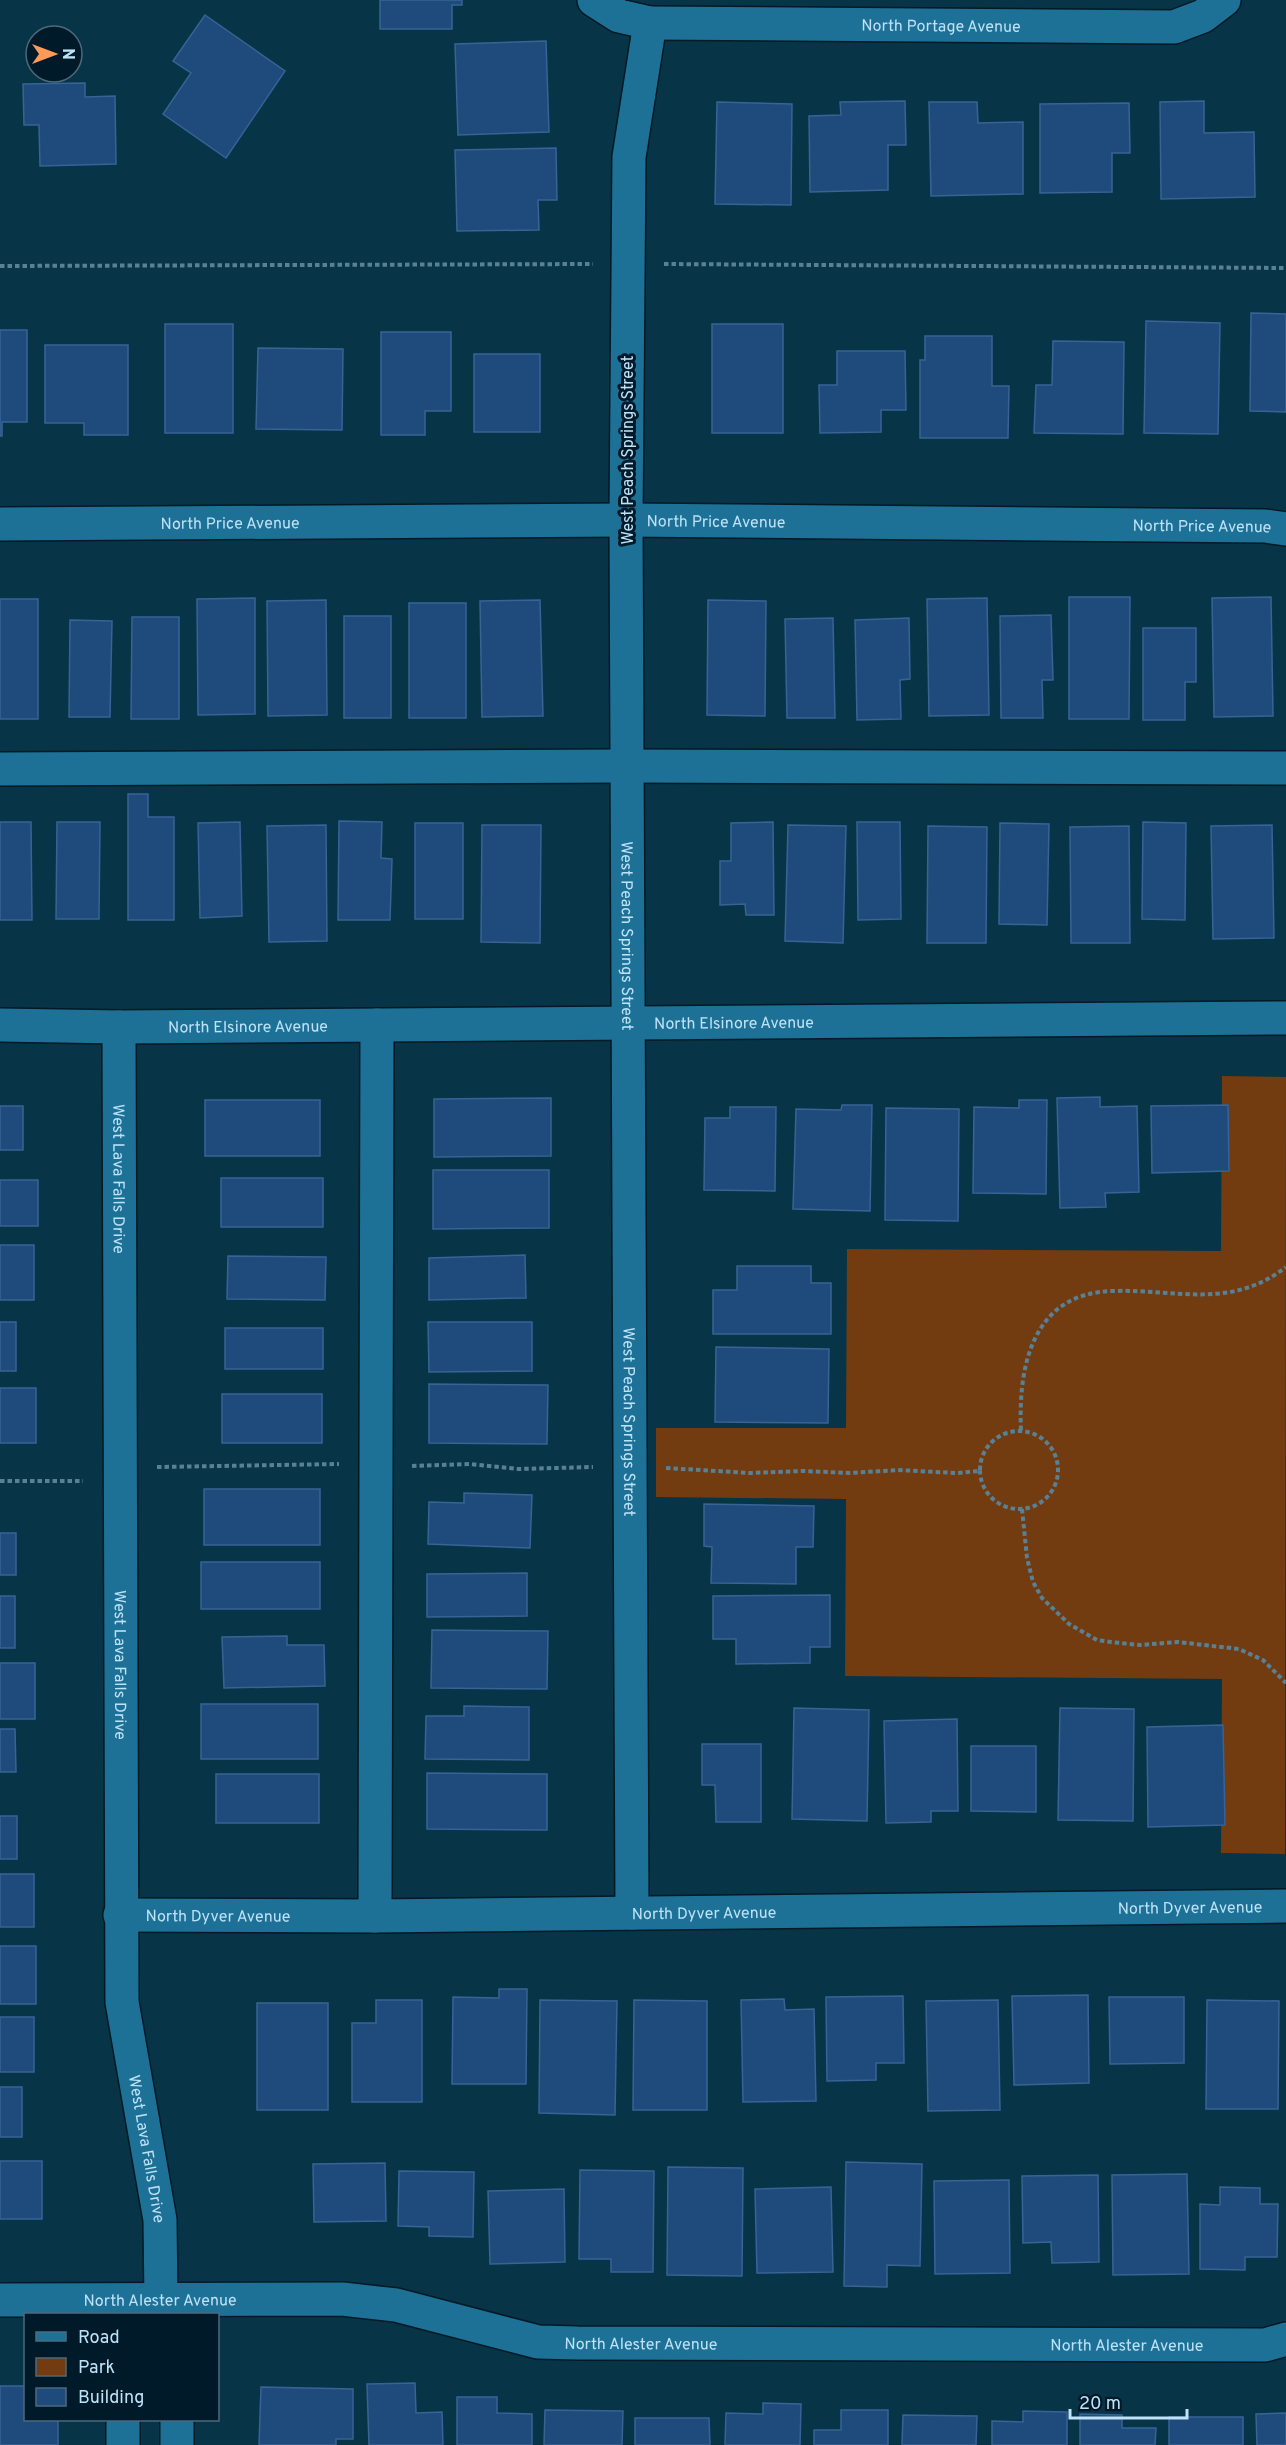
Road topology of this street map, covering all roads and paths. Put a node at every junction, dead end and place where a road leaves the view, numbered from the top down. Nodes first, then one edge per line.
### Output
1 (594, 0) edge
2 (1224, 0) edge
3 (650, 23) junction
4 (626, 520) junction
5 (0, 524) edge
6 (1286, 529) edge
7 (626, 766) junction
8 (1286, 768) edge
9 (0, 769) edge
10 (1286, 1018) edge
11 (627, 1022) junction
12 (0, 1025) edge
13 (377, 1025) junction
14 (119, 1027) junction
15 (1286, 1267) edge
16 (1021, 1430) junction
17 (376, 1464) junction
18 (630, 1467) junction
19 (980, 1471) junction
20 (119, 1474) junction
21 (0, 1481) edge
22 (1022, 1509) junction
23 (1286, 1683) edge
24 (1286, 1906) edge
25 (632, 1913) junction
26 (120, 1915) junction
27 (375, 1916) junction
28 (0, 2300) edge
29 (158, 2310) edge
30 (1286, 2339) edge
31 (123, 2421) edge
32 (177, 2421) edge
33 (123, 2445) edge
34 (177, 2445) edge

1 - 3 street
2 - 3 street, North Portage Avenue
3 - 4 street, West Peach Springs Street
4 - 5 street, North Price Avenue
4 - 6 street, North Price Avenue
4 - 7 street, West Peach Springs Street
7 - 8 street
7 - 9 street
7 - 11 street, West Peach Springs Street
10 - 11 street, North Elsinore Avenue
11 - 13 street, North Elsinore Avenue
11 - 18 street, West Peach Springs Street
12 - 14 street, North Elsinore Avenue
13 - 14 street, North Elsinore Avenue
13 - 17 street
14 - 20 street, West Lava Falls Drive
15 - 16 path
16 - 19 path
16 - 22 path
17 - 18 path
17 - 20 path
17 - 27 street
18 - 19 path
18 - 25 street, West Peach Springs Street
19 - 22 path
20 - 21 path
20 - 26 street, West Lava Falls Drive
22 - 23 path
24 - 25 street, North Dyver Avenue
25 - 27 street, North Dyver Avenue
26 - 27 street, North Dyver Avenue
26 - 29 street, West Lava Falls Drive
28 - 29 street, North Alester Avenue
29 - 30 street, North Alester Avenue
31 - 33 street
32 - 34 street

